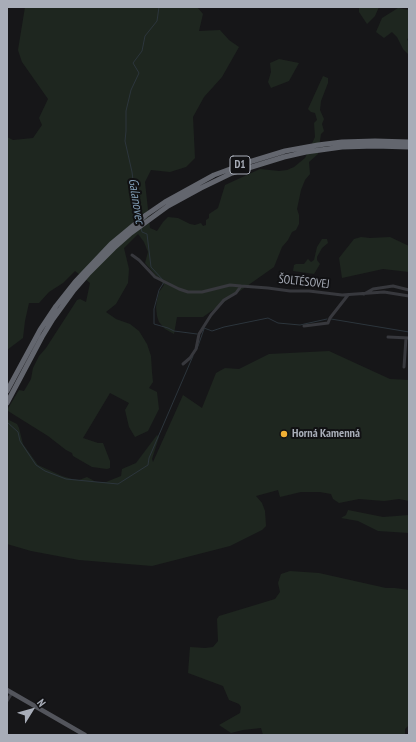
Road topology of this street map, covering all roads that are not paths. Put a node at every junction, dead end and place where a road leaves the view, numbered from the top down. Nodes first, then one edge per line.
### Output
1 (409, 142) edge
2 (329, 146) junction
3 (409, 147) edge
4 (132, 255) dead end
5 (241, 286) junction
6 (409, 290) edge
7 (348, 294) junction
8 (364, 294) junction
9 (409, 296) edge
10 (304, 326) dead end
11 (388, 337) dead end
12 (408, 338) edge
13 (183, 364) dead end
14 (404, 367) dead end
15 (16, 379) junction
16 (7, 391) edge
17 (7, 403) edge
18 (9, 692) edge
19 (7, 701) edge
20 (85, 735) edge

1 - 2 highway, D1
2 - 3 highway, D1
2 - 15 highway, D1
4 - 5 street
5 - 7 street, ŠOLTÉSOVEJ
5 - 13 street
6 - 8 street, ŠOLTÉSOVEJ
7 - 8 street, ŠOLTÉSOVEJ
7 - 10 street
8 - 9 street, ŠOLTÉSOVEJ
11 - 12 street
12 - 14 street
15 - 16 highway, D1
15 - 17 highway, D1
18 - 19 street
18 - 20 main road

